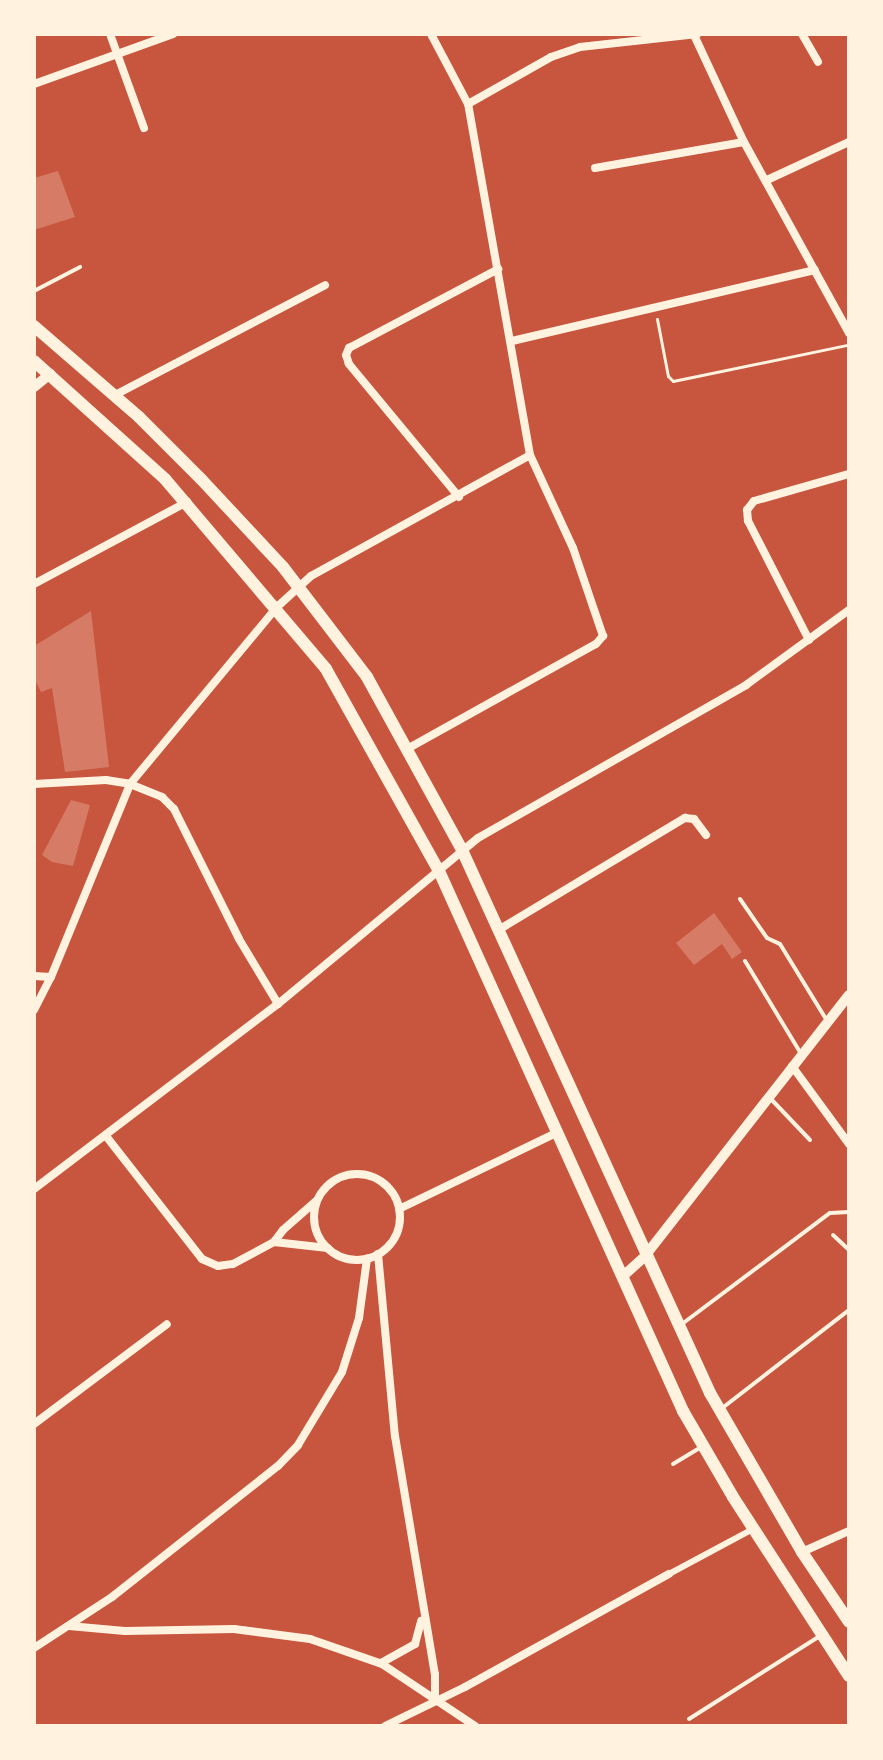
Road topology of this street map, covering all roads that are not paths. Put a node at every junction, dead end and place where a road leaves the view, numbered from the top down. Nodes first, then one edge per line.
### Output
1 (110, 34) edge
2 (173, 34) edge
3 (431, 34) edge
4 (802, 34) edge
5 (696, 35) edge
6 (117, 52) junction
7 (818, 62) dead end
8 (34, 84) edge
9 (468, 104) junction
10 (144, 128) dead end
11 (744, 142) junction
12 (849, 142) edge
13 (595, 168) dead end
14 (767, 180) junction
15 (80, 267) dead end
16 (498, 269) junction
17 (815, 270) junction
18 (325, 285) dead end
19 (34, 291) edge
20 (845, 318) edge
21 (34, 326) edge
22 (849, 333) edge
23 (512, 341) junction
24 (34, 361) edge
25 (50, 374) junction
26 (34, 387) edge
27 (115, 395) junction
28 (530, 455) junction
29 (849, 474) edge
30 (459, 497) junction
31 (187, 502) junction
32 (34, 584) edge
33 (297, 585) junction
34 (277, 607) junction
35 (849, 610) edge
36 (809, 640) junction
37 (407, 749) junction
38 (34, 784) edge
39 (130, 784) junction
40 (706, 835) dead end
41 (462, 850) junction
42 (439, 871) junction
43 (740, 899) dead end
44 (500, 929) junction
45 (745, 961) dead end
46 (34, 976) edge
47 (51, 977) junction
48 (849, 995) edge
49 (278, 1004) junction
50 (34, 1010) edge
51 (828, 1021) junction
52 (801, 1054) junction
53 (792, 1066) junction
54 (768, 1096) junction
55 (558, 1132) junction
56 (106, 1136) junction
57 (810, 1140) dead end
58 (849, 1144) edge
59 (34, 1189) edge
60 (316, 1201) junction
61 (399, 1209) junction
62 (849, 1212) edge
63 (833, 1235) dead end
64 (274, 1242) junction
65 (328, 1248) junction
66 (849, 1250) edge
67 (378, 1254) junction
68 (645, 1256) junction
69 (367, 1259) junction
70 (622, 1277) junction
71 (849, 1310) edge
72 (167, 1324) dead end
73 (678, 1327) junction
74 (719, 1410) junction
75 (34, 1424) edge
76 (702, 1447) junction
77 (673, 1464) dead end
78 (753, 1529) junction
79 (849, 1531) edge
80 (802, 1552) junction
81 (669, 1574) joint
82 (423, 1613) junction
83 (849, 1622) edge
84 (68, 1626) junction
85 (822, 1634) junction
86 (34, 1648) edge
87 (381, 1663) junction
88 (849, 1676) edge
89 (435, 1700) junction
90 (689, 1719) dead end
91 (385, 1726) edge
92 (475, 1726) edge

1 - 6 street
2 - 6 street
3 - 9 street
4 - 7 street
5 - 9 street
5 - 11 street
6 - 8 street
6 - 10 street
9 - 16 street
11 - 13 street
11 - 14 street
12 - 14 street
14 - 17 street
15 - 19 lane
16 - 23 street
16 - 30 street
17 - 20 street
17 - 23 street
18 - 27 street
20 - 22 street
21 - 27 main road
23 - 28 street
24 - 25 main road
25 - 26 street
25 - 31 main road
27 - 33 main road
28 - 30 street
28 - 37 street
29 - 36 street
30 - 33 street
31 - 32 street
31 - 34 main road
33 - 34 street
33 - 37 main road
34 - 39 street
34 - 42 main road
35 - 36 street
36 - 41 street
37 - 41 main road
38 - 39 street
39 - 47 street
39 - 49 street
40 - 44 street
41 - 42 street
41 - 44 main road
42 - 49 street
42 - 55 main road
43 - 51 lane
44 - 68 main road
45 - 52 lane
46 - 47 street
47 - 50 street
48 - 51 street
49 - 56 street
51 - 52 street
52 - 53 street
53 - 54 street
53 - 58 street
54 - 57 lane
54 - 68 street
55 - 61 street
55 - 70 main road
56 - 59 street
56 - 64 street
60 - 61 street
60 - 64 street
60 - 65 street
61 - 67 street
62 - 73 lane
63 - 66 lane
64 - 65 street
65 - 69 street
67 - 69 street
67 - 82 street
68 - 70 street
68 - 73 main road
69 - 84 street
70 - 76 main road
71 - 74 lane
72 - 75 street
73 - 74 main road
74 - 80 main road
76 - 77 lane
76 - 78 main road
78 - 81 street
78 - 85 main road
79 - 80 street
80 - 83 main road
81 - 89 street
82 - 87 street
82 - 89 street
84 - 86 street
84 - 87 street
85 - 88 main road
85 - 90 lane
87 - 89 street
89 - 91 street
89 - 92 street

